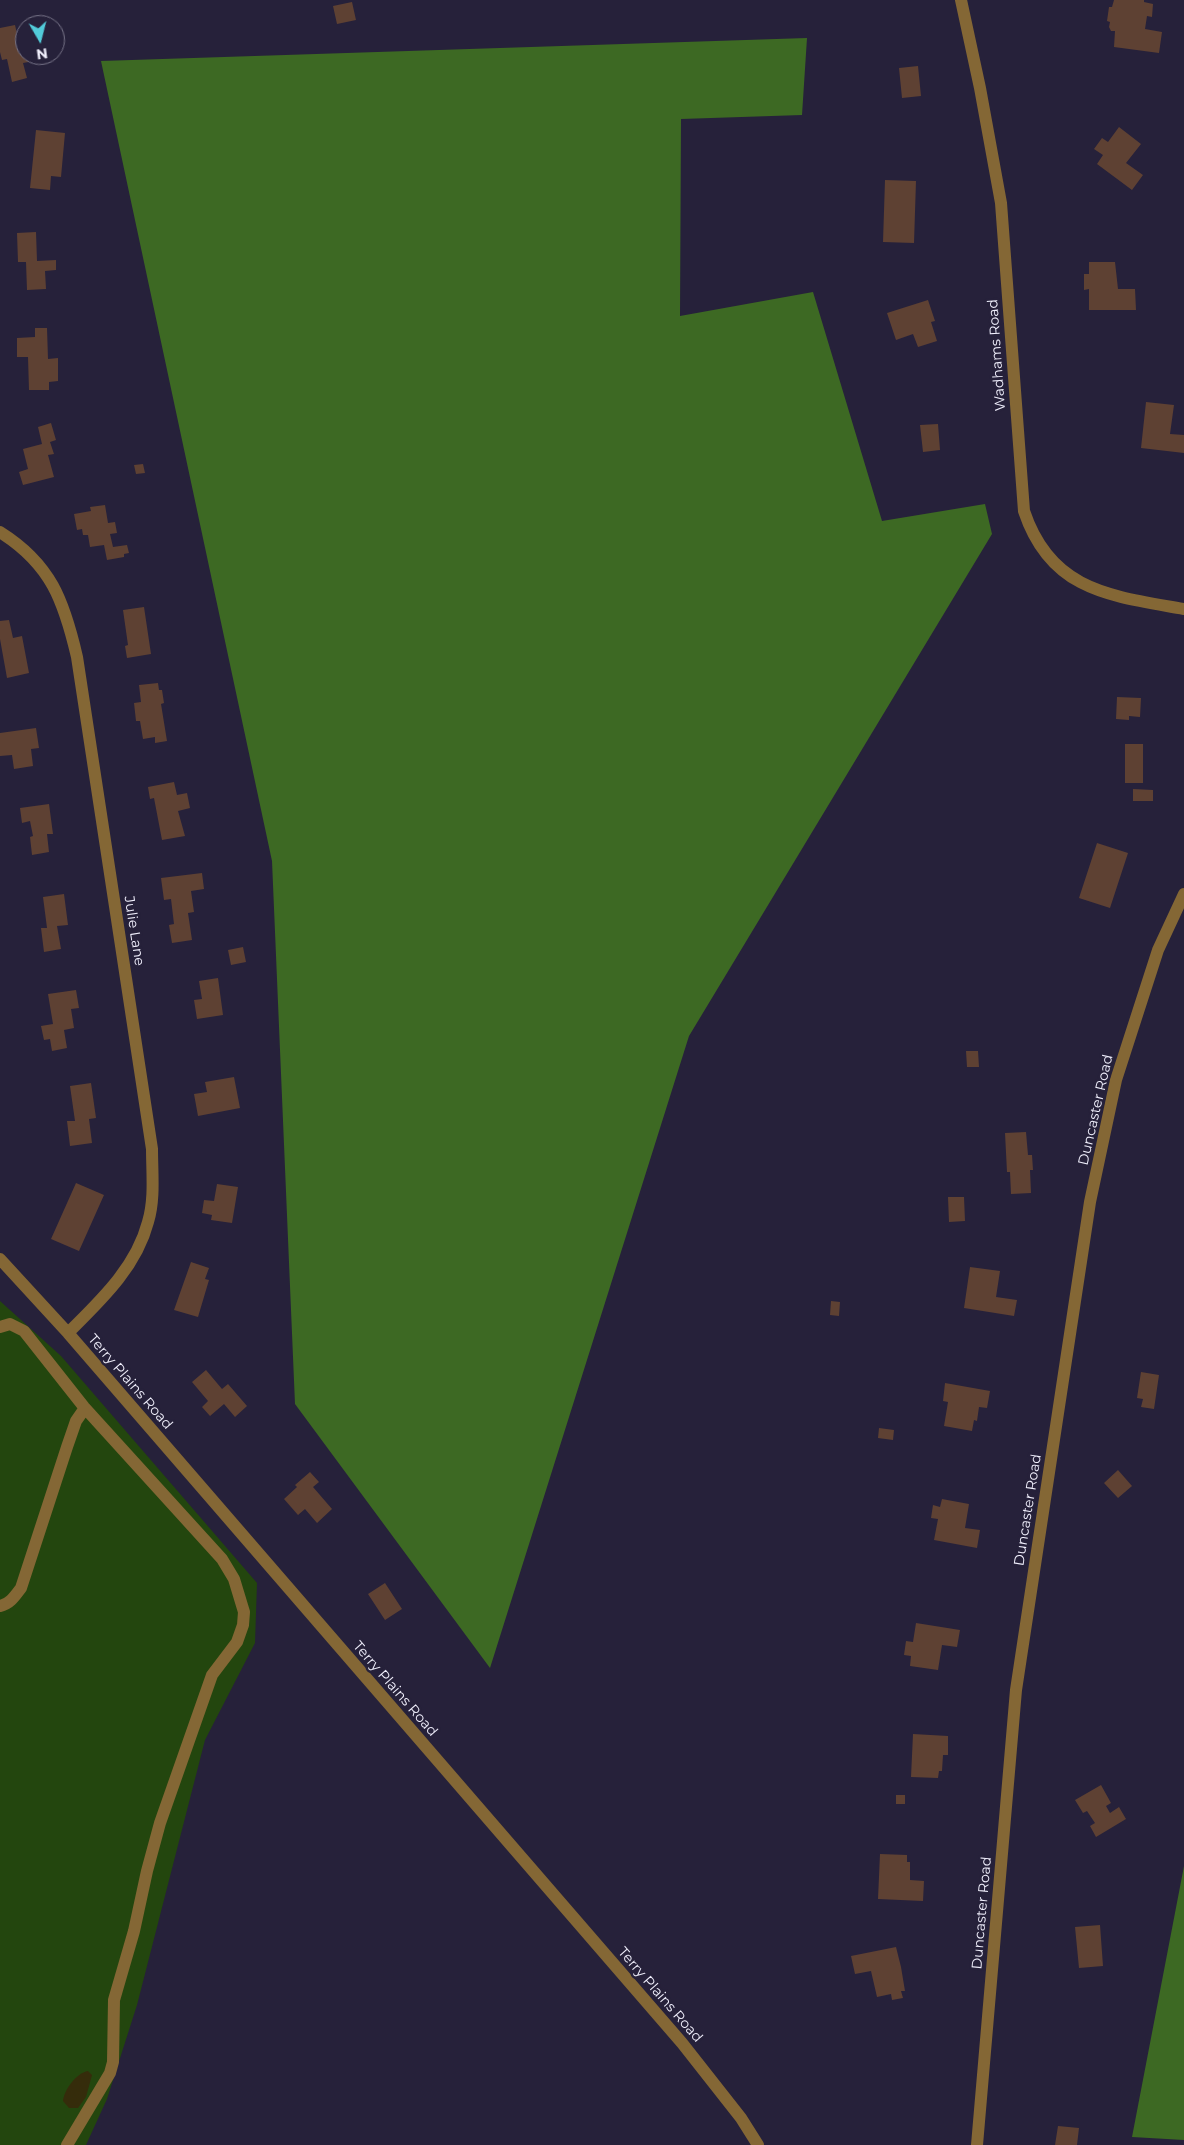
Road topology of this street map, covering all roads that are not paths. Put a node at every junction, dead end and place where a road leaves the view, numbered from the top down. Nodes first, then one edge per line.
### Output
1 (961, 0) edge
2 (0, 532) edge
3 (1184, 609) edge
4 (1184, 894) edge
5 (0, 1260) edge
6 (0, 1327) edge
7 (68, 1333) junction
8 (85, 1408) junction
9 (0, 1606) edge
10 (67, 2145) edge
11 (758, 2145) edge
12 (976, 2145) edge

1 - 3 street, Wadhams Road
2 - 7 street, Julie Lane
4 - 12 street, Duncaster Road
5 - 7 street, Terry Plains Road
6 - 8 street
7 - 11 street, Terry Plains Road
8 - 9 street
8 - 10 street

